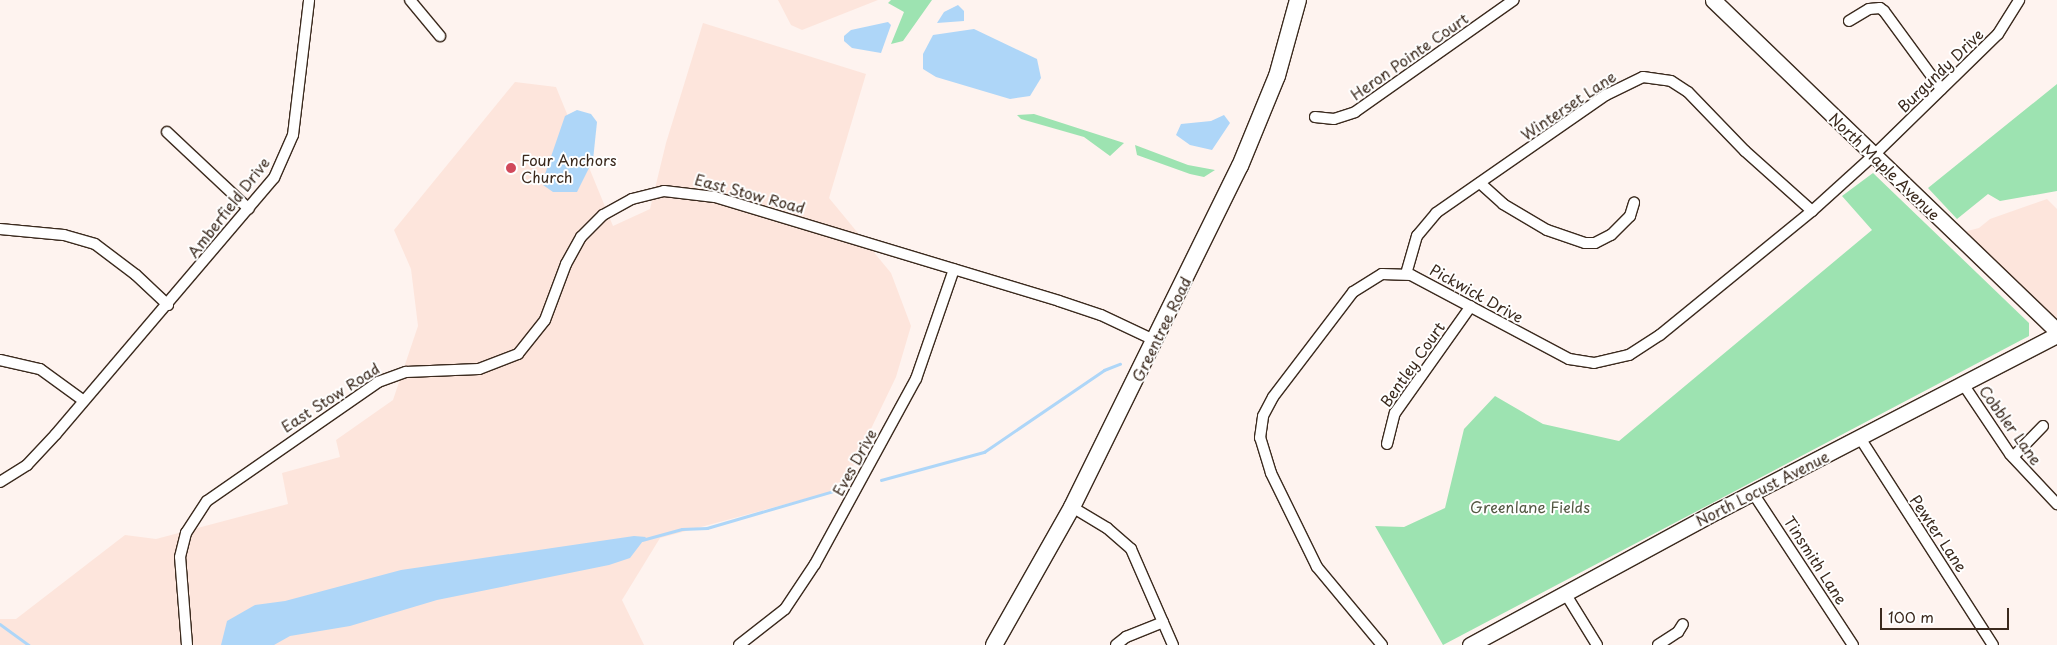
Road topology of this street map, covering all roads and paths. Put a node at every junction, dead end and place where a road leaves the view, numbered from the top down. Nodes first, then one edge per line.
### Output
1 (309, 0) edge
2 (410, 0) edge
3 (1298, 0) edge
4 (1514, 0) edge
5 (1713, 0) edge
6 (2019, 0) edge
7 (1850, 21) dead end
8 (440, 36) dead end
9 (1941, 89) junction
10 (1315, 117) dead end
11 (166, 132) dead end
12 (1874, 155) junction
13 (1480, 183) junction
14 (1634, 203) dead end
15 (249, 209) junction
16 (1812, 211) junction
17 (0, 229) edge
18 (954, 269) junction
19 (1406, 274) junction
20 (168, 305) junction
21 (1472, 306) junction
22 (2057, 331) edge
23 (2057, 336) edge
24 (1156, 341) junction
25 (0, 360) edge
26 (1964, 384) junction
27 (84, 401) junction
28 (2043, 426) dead end
29 (1860, 438) junction
30 (1388, 444) dead end
31 (2013, 458) junction
32 (0, 482) edge
33 (1753, 493) junction
34 (2057, 504) edge
35 (1072, 507) junction
36 (1565, 593) junction
37 (1163, 622) junction
38 (1683, 624) dead end
39 (187, 645) edge
40 (739, 645) edge
41 (994, 645) edge
42 (1116, 645) edge
43 (1173, 645) edge
44 (1382, 645) edge
45 (1470, 645) edge
46 (1597, 645) edge
47 (1658, 645) edge
48 (1853, 645) edge
49 (1993, 645) edge

1 - 15 street, Amberfield Drive
2 - 8 street
3 - 24 main road, Greentree Road
4 - 10 street, Heron Pointe Court
5 - 12 street, North Maple Avenue
6 - 9 street, Burgundy Drive
7 - 9 street
9 - 12 street, Burgundy Drive
11 - 15 street
12 - 16 street, Pickwick Drive
12 - 22 street, North Maple Avenue
13 - 14 street
13 - 16 street, Winterset Lane
13 - 19 street, Winterset Lane
15 - 20 street, Amberfield Drive
16 - 21 street, Pickwick Drive
17 - 20 street
18 - 24 street, East Stow Road
18 - 39 street, East Stow Road
18 - 40 street, Eves Drive
19 - 21 street, Pickwick Drive
19 - 44 street, Pickwick Drive
20 - 27 street, Amberfield Drive
21 - 30 street, Bentley Court
23 - 26 street, North Locust Avenue
24 - 35 main road, Greentree Road
25 - 27 street
26 - 29 street, North Locust Avenue
26 - 31 street, Cobbler Lane
27 - 32 street, Amberfield Drive
28 - 31 street
29 - 33 street, North Locust Avenue
29 - 49 street, Pewter Lane
31 - 34 street, Cobbler Lane
33 - 36 street, North Locust Avenue
33 - 48 street, Tinsmith Lane
35 - 37 street
35 - 41 main road, Greentree Road
36 - 45 street, North Locust Avenue
36 - 46 street
37 - 42 street
37 - 43 street
38 - 47 street

